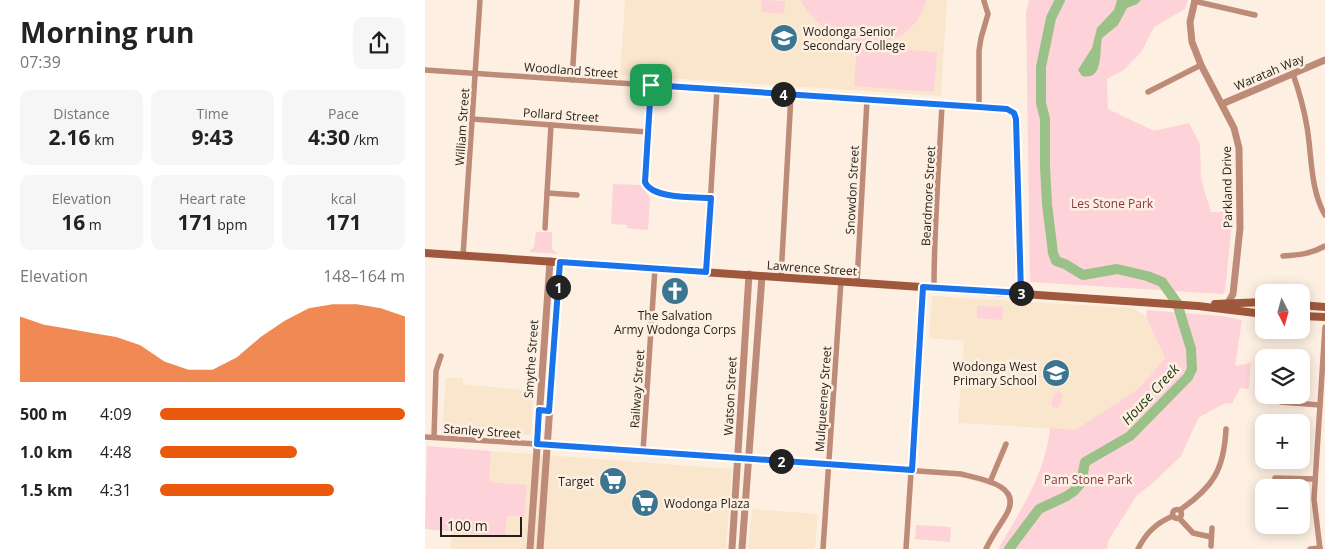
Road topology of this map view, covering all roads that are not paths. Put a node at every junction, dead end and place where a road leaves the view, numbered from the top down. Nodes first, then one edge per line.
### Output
1 (480, 0) edge
2 (577, 0) edge
3 (984, 1) edge
4 (1195, 1) edge
5 (1255, 16) dead end
6 (1325, 60) edge
7 (1201, 65) junction
8 (425, 70) edge
9 (475, 73) junction
10 (1293, 74) junction
11 (572, 80) junction
12 (651, 85) junction
13 (717, 90) junction
14 (1148, 92) dead end
15 (791, 95) junction
16 (867, 100) junction
17 (1222, 104) junction
18 (942, 105) junction
19 (979, 107) junction
20 (472, 119) junction
21 (551, 125) junction
22 (647, 132) junction
23 (547, 193) junction
24 (577, 195) dead end
25 (711, 198) junction
26 (1325, 215) edge
27 (545, 228) dead end
28 (1325, 246) edge
29 (425, 253) edge
30 (463, 256) junction
31 (1283, 256) dead end
32 (549, 261) junction
33 (560, 262) junction
34 (655, 268) junction
35 (706, 272) junction
36 (749, 274) junction
37 (762, 276) junction
38 (781, 277) junction
39 (841, 281) junction
40 (857, 282) junction
41 (923, 287) junction
42 (934, 287) junction
43 (1021, 293) junction
44 (547, 300) junction
45 (557, 300) junction
46 (747, 300) junction
47 (759, 301) junction
48 (1255, 303) edge
49 (1232, 305) junction
50 (1310, 306) edge
51 (1325, 307) edge
52 (1255, 311) edge
53 (1310, 316) edge
54 (1325, 317) edge
55 (1325, 327) edge
56 (441, 356) dead end
57 (1307, 404) edge
58 (1320, 405) junction
59 (539, 410) junction
60 (549, 411) junction
61 (1226, 429) dead end
62 (425, 437) edge
63 (434, 437) junction
64 (739, 438) junction
65 (750, 439) junction
66 (537, 444) junction
67 (1006, 444) dead end
68 (547, 445) junction
69 (643, 451) junction
70 (738, 458) junction
71 (748, 459) junction
72 (829, 464) junction
73 (535, 466) junction
74 (546, 467) junction
75 (912, 470) junction
76 (737, 477) junction
77 (747, 478) junction
78 (1275, 478) dead end
79 (1315, 479) junction
80 (990, 482) junction
81 (1176, 517) junction
82 (1325, 525) edge
83 (1317, 526) junction
84 (1211, 528) dead end
85 (1211, 537) junction
86 (530, 546) edge
87 (1211, 546) dead end
88 (540, 547) edge
89 (1320, 548) edge
90 (732, 549) edge
91 (742, 549) edge
92 (823, 549) edge
93 (906, 549) edge
94 (986, 549) edge
95 (1138, 549) edge
96 (1310, 549) edge

1 - 9 street, William Street
2 - 11 street
3 - 19 street
4 - 5 street
4 - 7 street, Parkland Drive
6 - 10 street, Waratah Way
7 - 14 street
7 - 17 street, Parkland Drive
8 - 9 street, Woodland Street
9 - 11 street, Woodland Street
9 - 20 street, William Street
10 - 17 street, Waratah Way
10 - 26 street
11 - 12 street, Woodland Street
12 - 13 street, Woodland Street
12 - 22 street
13 - 15 street, Woodland Street
13 - 25 street
15 - 16 street, Woodland Street
15 - 38 street
16 - 18 street, Woodland Street
16 - 40 street, Snowdon Street
17 - 49 street, Parkland Drive
18 - 19 street, Woodland Street
18 - 42 street, Beardmore Street
19 - 43 street, Woodland Street
20 - 21 street, Pollard Street
20 - 30 street, William Street
21 - 22 street, Pollard Street
21 - 23 street
22 - 25 street
23 - 24 street
23 - 27 street
25 - 35 street
28 - 31 street
29 - 30 main road, Lawrence Street
30 - 32 main road, Lawrence Street
32 - 33 main road, Lawrence Street
32 - 44 street, Smythe Street
33 - 34 main road, Lawrence Street
33 - 45 street, Smythe Street
34 - 35 main road, Lawrence Street
34 - 69 street, Railway Street
35 - 36 main road, Lawrence Street
36 - 37 main road, Lawrence Street
36 - 46 street, Watson Street
37 - 38 main road, Lawrence Street
37 - 47 street, Watson Street
38 - 39 main road, Lawrence Street
39 - 40 main road, Lawrence Street
39 - 72 street, Mulqueeney Street
40 - 41 main road, Lawrence Street
41 - 42 main road, Lawrence Street
41 - 75 street
42 - 43 main road, Lawrence Street
43 - 49 main road, Lawrence Street
44 - 45 street
44 - 59 street, Smythe Street
45 - 60 street, Smythe Street
46 - 47 street
46 - 64 street, Watson Street
47 - 65 street, Watson Street
48 - 49 main road, Lawrence Street
49 - 52 main road, Lawrence Street
50 - 51 main road
53 - 54 main road
55 - 58 street
56 - 63 street
57 - 58 street
58 - 79 street
59 - 60 street
59 - 66 street, Smythe Street
60 - 68 street, Smythe Street
61 - 81 street
62 - 63 street, Stanley Street
63 - 66 street, Stanley Street
64 - 65 street
64 - 70 street, Watson Street
65 - 71 street, Watson Street
66 - 68 street
66 - 73 street, Smythe Street
67 - 80 street
68 - 69 street
68 - 74 street, Smythe Street
69 - 70 street
70 - 71 street
70 - 76 street, Watson Street
71 - 72 street
71 - 77 street, Watson Street
72 - 75 street
72 - 92 street, Mulqueeney Street
73 - 74 street
73 - 86 street, Smythe Street
74 - 88 street, Smythe Street
75 - 80 street
75 - 93 street
76 - 77 street
76 - 90 street, Watson Street
77 - 91 street, Watson Street
78 - 79 street
79 - 83 street
80 - 94 street
81 - 85 street
81 - 95 street
82 - 83 street
83 - 89 street
84 - 85 street
85 - 87 street
86 - 88 street
89 - 96 street

